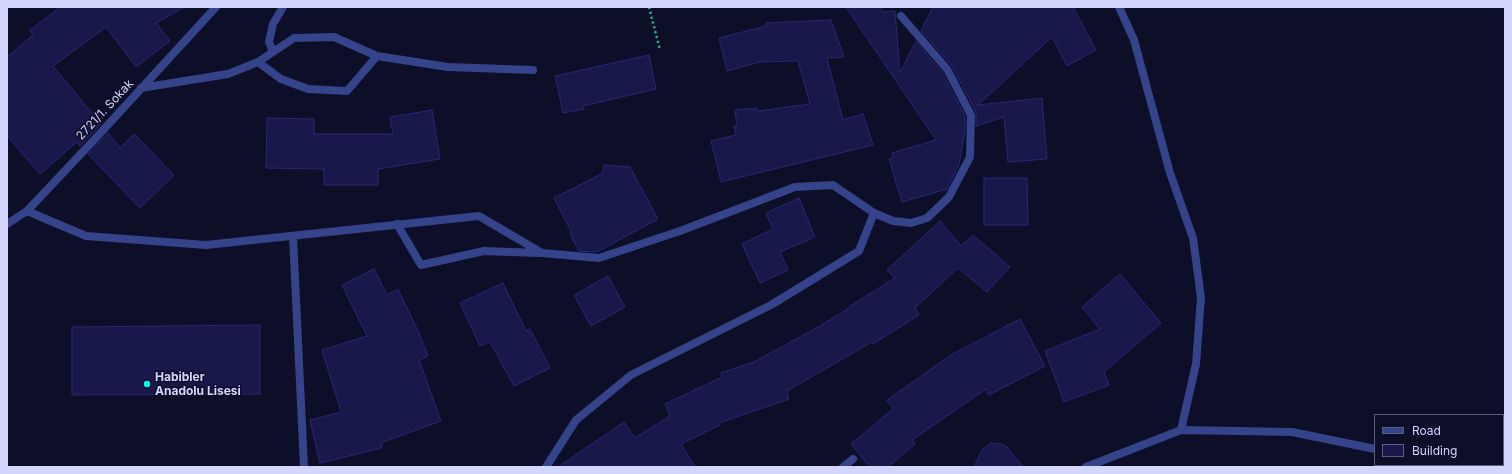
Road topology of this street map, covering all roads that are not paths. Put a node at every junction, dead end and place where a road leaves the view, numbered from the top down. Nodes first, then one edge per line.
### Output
1 (216, 7) edge
2 (283, 7) edge
3 (1119, 7) edge
4 (901, 16) dead end
5 (273, 52) junction
6 (377, 56) junction
7 (258, 62) junction
8 (533, 70) dead end
9 (141, 88) junction
10 (27, 211) junction
11 (874, 213) junction
12 (7, 224) edge
13 (397, 224) junction
14 (293, 236) junction
15 (542, 253) junction
16 (1181, 430) junction
17 (1374, 449) edge
18 (853, 459) dead end
19 (304, 467) edge
20 (546, 467) edge
21 (844, 467) edge
22 (1086, 467) edge

1 - 9 street, 2721/1. Sokak
2 - 5 street
3 - 16 street
4 - 11 street
5 - 6 street
5 - 7 street
6 - 7 street
6 - 8 street
7 - 9 street
9 - 10 street, 2721/1. Sokak
10 - 12 street, 2721/1. Sokak
10 - 14 street
11 - 15 street
11 - 20 street
13 - 14 street
13 - 15 street
13 - 15 street
14 - 19 street
16 - 17 street
16 - 22 street
18 - 21 street

